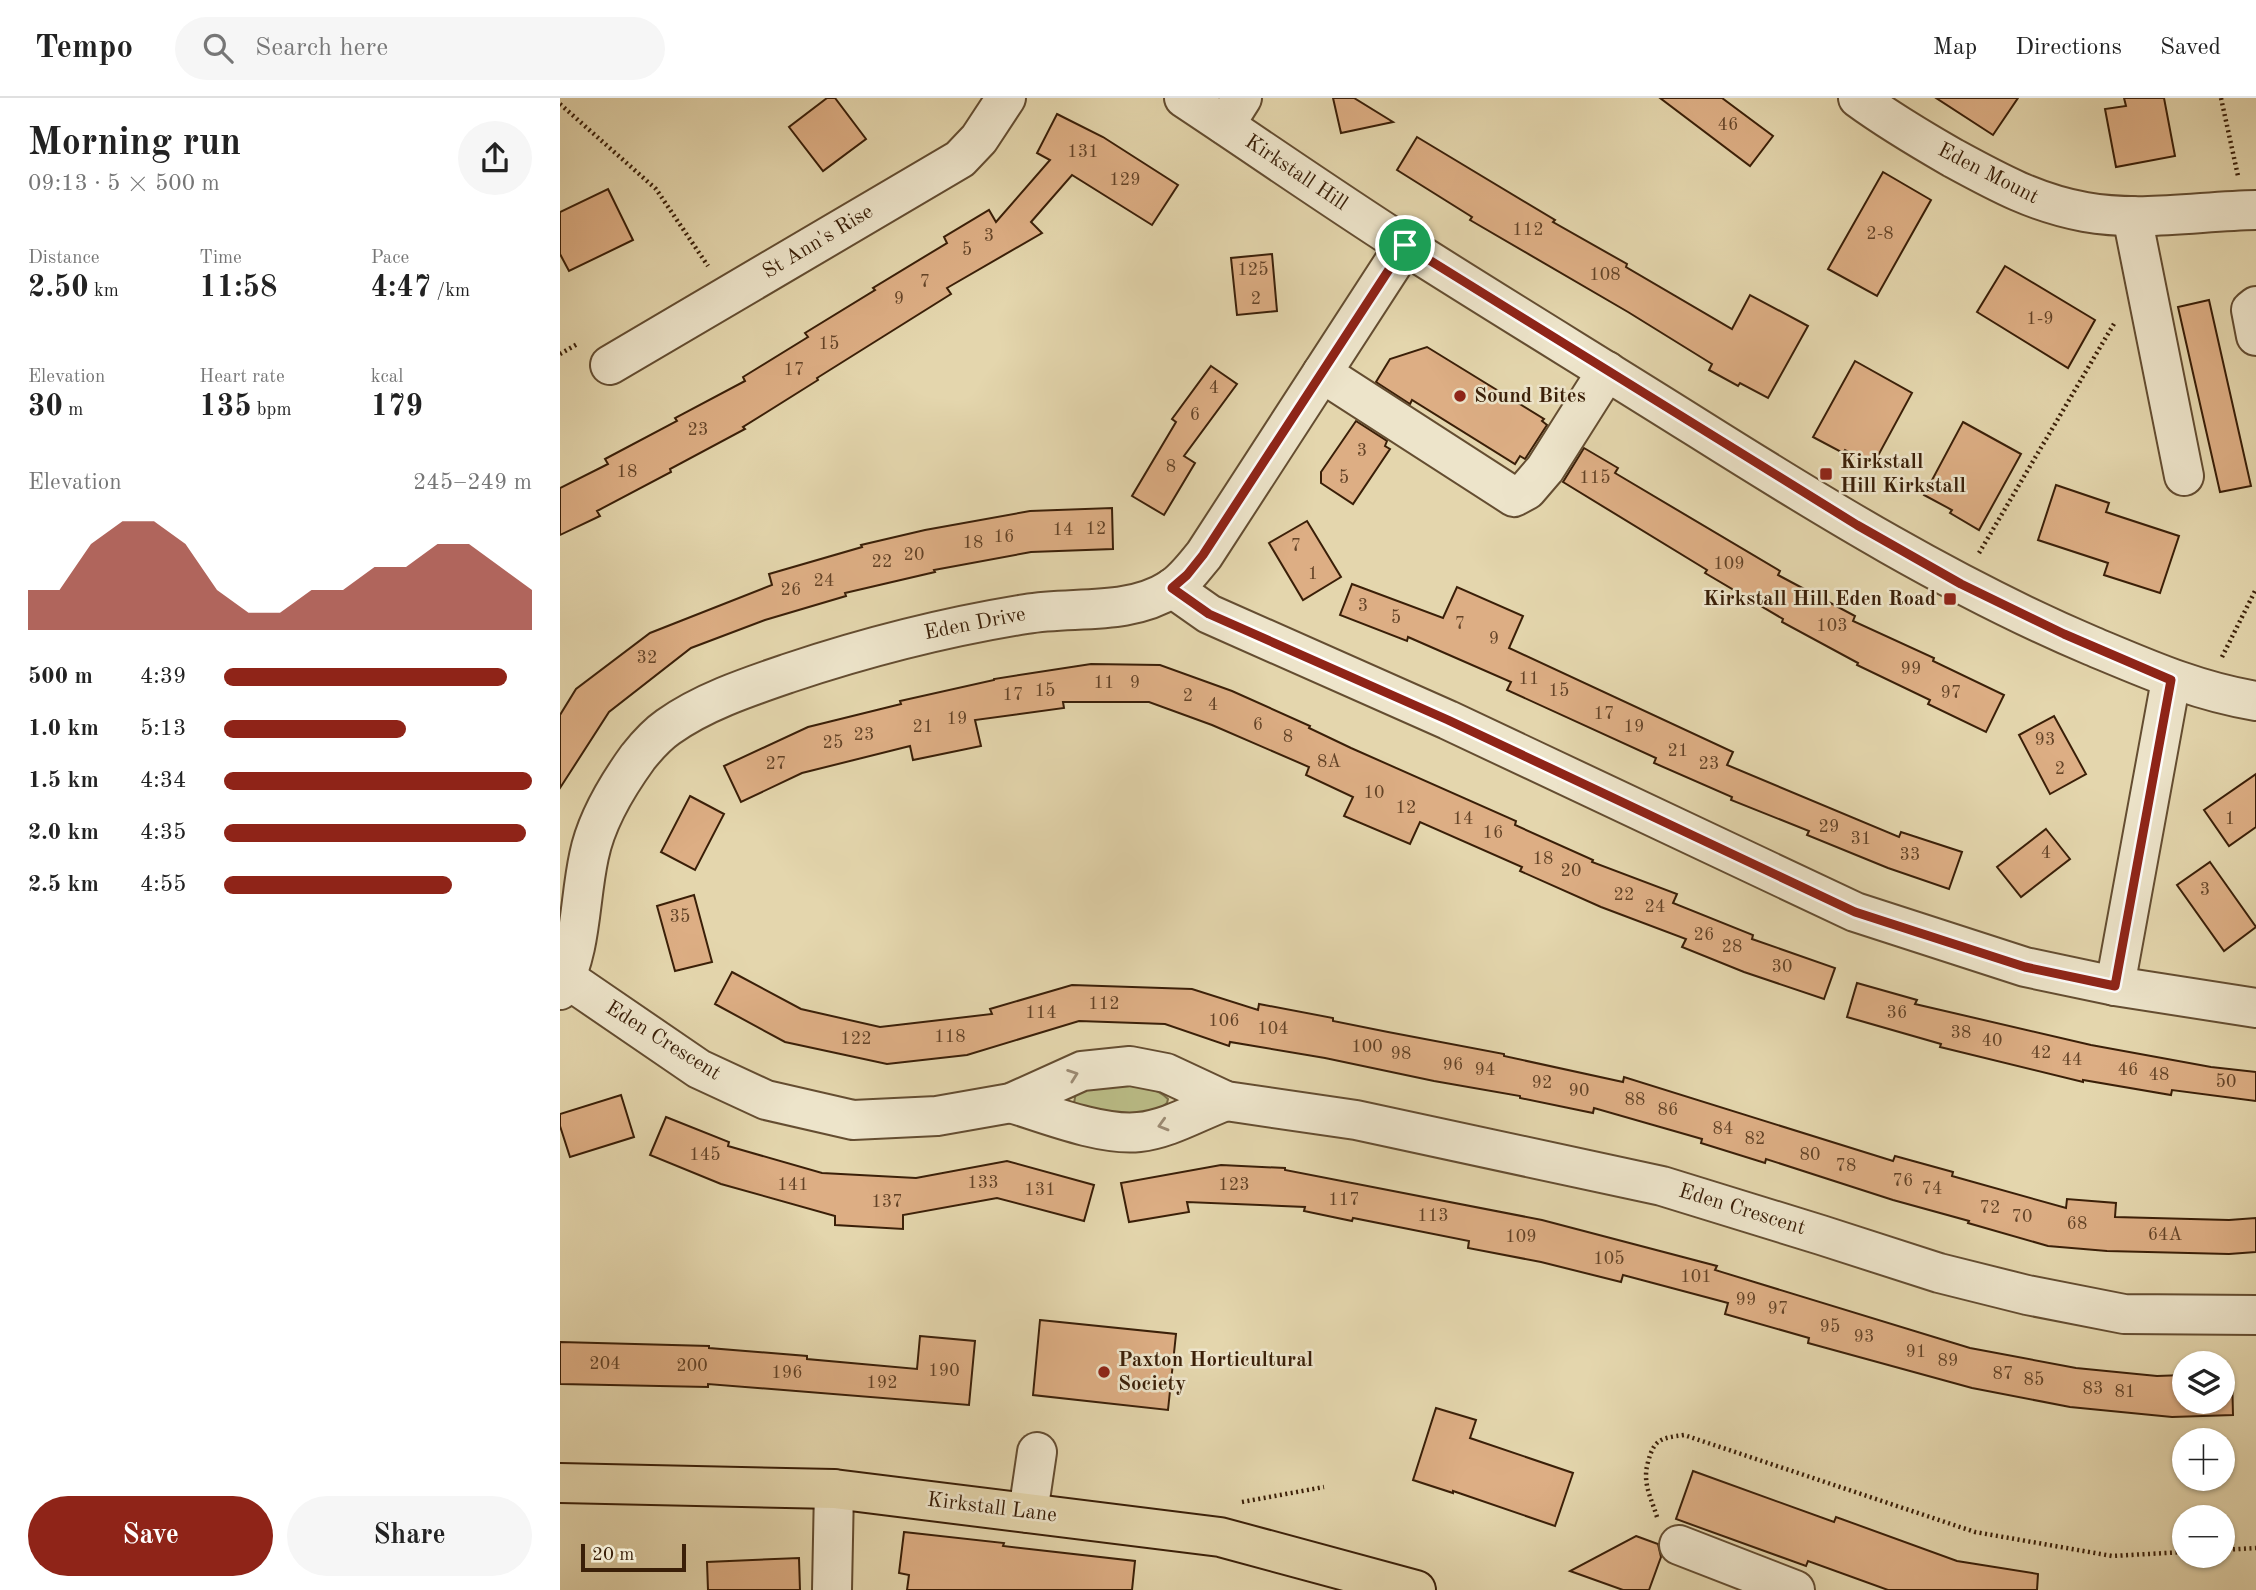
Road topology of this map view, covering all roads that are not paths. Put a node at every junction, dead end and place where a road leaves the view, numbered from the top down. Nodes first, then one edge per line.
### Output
1 (1006, 98) edge
2 (1184, 98) edge
3 (1858, 98) edge
4 (1234, 112) edge
5 (2251, 210) edge
6 (2132, 216) junction
7 (1405, 245) junction
8 (2256, 306) edge
9 (2256, 336) edge
10 (610, 365) dead end
11 (1607, 371) junction
12 (1322, 373) junction
13 (2184, 476) dead end
14 (1172, 588) junction
15 (2187, 684) junction
16 (2256, 701) edge
17 (563, 984) edge
18 (2115, 986) junction
19 (2256, 1008) edge
20 (1226, 1101) junction
21 (1011, 1103) junction
22 (2256, 1315) edge
23 (1037, 1452) dead end
24 (560, 1483) edge
25 (834, 1489) junction
26 (1028, 1513) junction
27 (1679, 1545) road end
28 (832, 1590) edge
29 (1416, 1590) edge
30 (1795, 1590) edge

1 - 10 street, St Ann's Rise
2 - 4 street, Kirkstall Hill
3 - 6 street, Eden Mount
4 - 7 street, Kirkstall Hill
5 - 6 street, Eden Mount
6 - 13 street
7 - 11 street, Kirkstall Hill
7 - 12 street, Eden Drive
8 - 9 street
11 - 12 street
11 - 15 street, Kirkstall Hill
12 - 14 street, Eden Drive
14 - 17 street, Eden Drive
14 - 18 street
15 - 16 street, Kirkstall Hill
15 - 18 street
17 - 21 street, Eden Crescent
18 - 19 street
20 -> 21 street, Eden Crescent
21 -> 20 street, Eden Crescent
20 - 22 street, Eden Crescent
23 - 26 street
24 - 25 main road, Kirkstall Lane
25 - 26 main road, Kirkstall Lane
25 - 28 street
26 - 29 main road, Kirkstall Lane
27 - 30 street

